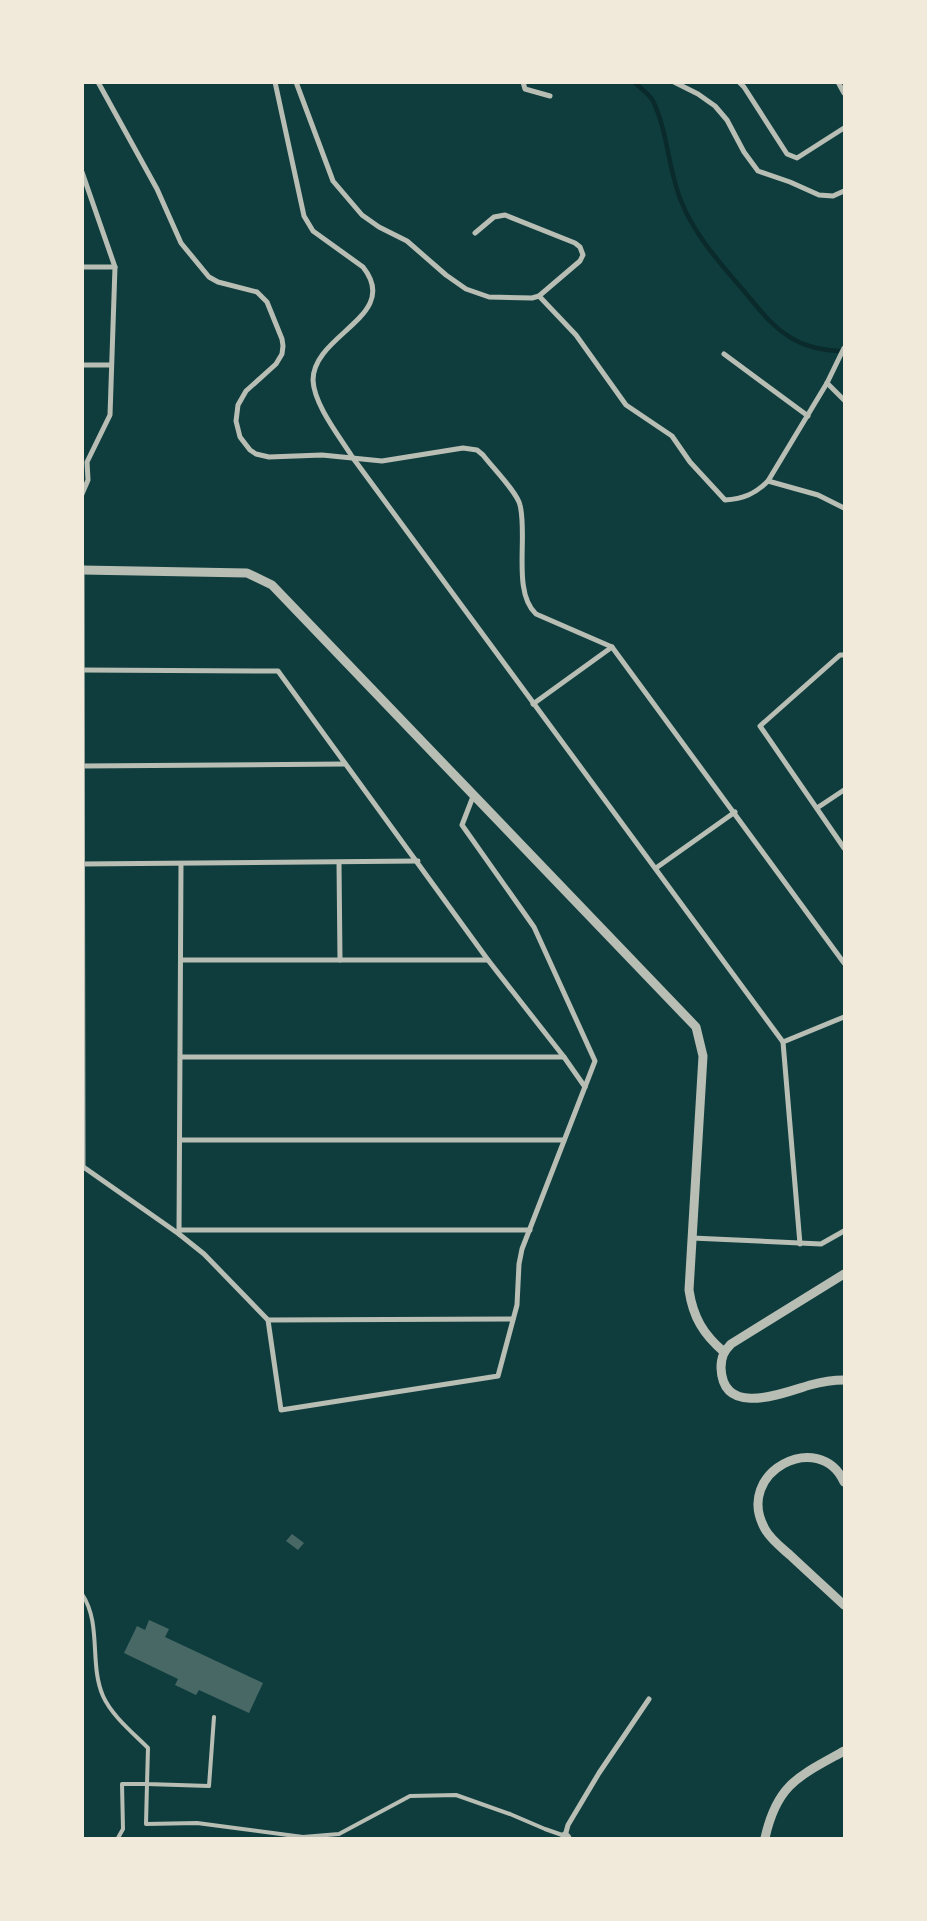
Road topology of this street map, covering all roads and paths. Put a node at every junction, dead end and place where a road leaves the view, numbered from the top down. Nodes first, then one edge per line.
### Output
1 (98, 82) edge
2 (275, 82) edge
3 (296, 82) edge
4 (523, 82) edge
5 (674, 82) edge
6 (739, 82) edge
7 (838, 82) edge
8 (844, 93) edge
9 (550, 96) dead end
10 (844, 128) edge
11 (82, 172) edge
12 (844, 191) edge
13 (475, 233) dead end
14 (82, 267) edge
15 (115, 267) junction
16 (539, 296) junction
17 (844, 348) edge
18 (724, 354) dead end
19 (82, 365) edge
20 (111, 365) junction
21 (827, 383) junction
22 (844, 400) edge
23 (808, 416) junction
24 (353, 458) junction
25 (85, 462) edge
26 (768, 481) junction
27 (82, 494) edge
28 (844, 508) edge
29 (82, 566) edge
30 (83, 570) edge
31 (612, 647) junction
32 (844, 655) edge
33 (83, 670) edge
34 (533, 704) junction
35 (345, 764) junction
36 (82, 766) edge
37 (844, 790) edge
38 (474, 794) junction
39 (817, 808) junction
40 (735, 812) junction
41 (844, 848) edge
42 (418, 861) junction
43 (339, 863) junction
44 (83, 864) edge
45 (181, 864) junction
46 (656, 868) junction
47 (181, 960) junction
48 (340, 960) junction
49 (488, 960) junction
50 (844, 964) edge
51 (844, 1017) edge
52 (784, 1042) junction
53 (180, 1057) junction
54 (564, 1057) junction
55 (585, 1087) junction
56 (181, 1140) junction
57 (564, 1140) junction
58 (83, 1167) edge
59 (530, 1230) junction
60 (844, 1231) edge
61 (179, 1232) junction
62 (692, 1238) junction
63 (800, 1244) junction
64 (844, 1274) edge
65 (513, 1319) junction
66 (268, 1320) junction
67 (724, 1352) junction
68 (844, 1380) edge
69 (844, 1482) edge
70 (82, 1594) edge
71 (844, 1606) edge
72 (649, 1699) dead end
73 (214, 1717) dead end
74 (844, 1751) edge
75 (147, 1784) junction
76 (566, 1837) edge
77 (118, 1838) edge
78 (765, 1838) edge

1 - 24 street
2 - 24 street
3 - 16 street
4 - 9 street
5 - 12 street
6 - 10 street
7 - 8 street
11 - 15 street
13 - 16 street
14 - 15 street
15 - 20 street
16 - 26 street
17 - 21 street
18 - 23 street
19 - 20 street
20 - 25 street
21 - 22 street
21 - 23 street
23 - 26 street
24 - 31 street
24 - 34 street
25 - 27 street
26 - 28 street
29 - 30 street
30 - 33 street
30 - 38 street
31 - 34 street
31 - 40 street
32 - 39 street
33 - 35 street
33 - 36 street
34 - 46 street
35 - 36 street
35 - 42 street
36 - 44 street
37 - 39 street
38 - 55 street
38 - 62 street
39 - 41 street
40 - 46 street
40 - 50 street
42 - 43 street
42 - 49 street
43 - 45 street
43 - 48 street
44 - 45 street
44 - 58 street
45 - 47 street
46 - 52 street
47 - 48 street
47 - 53 street
48 - 49 street
49 - 54 street
51 - 52 street
52 - 63 street
53 - 54 street
53 - 56 street
54 - 55 street
55 - 57 street
56 - 57 street
56 - 61 street
57 - 59 street
58 - 61 street
59 - 61 street
59 - 65 street
60 - 63 street
61 - 66 street
62 - 63 street
62 - 67 street
64 - 67 street
65 - 66 street
65 - 66 street
67 - 68 street
69 - 71 street
70 - 75 lane
72 - 76 street
73 - 75 lane
74 - 78 street
75 - 76 lane
75 - 77 lane

